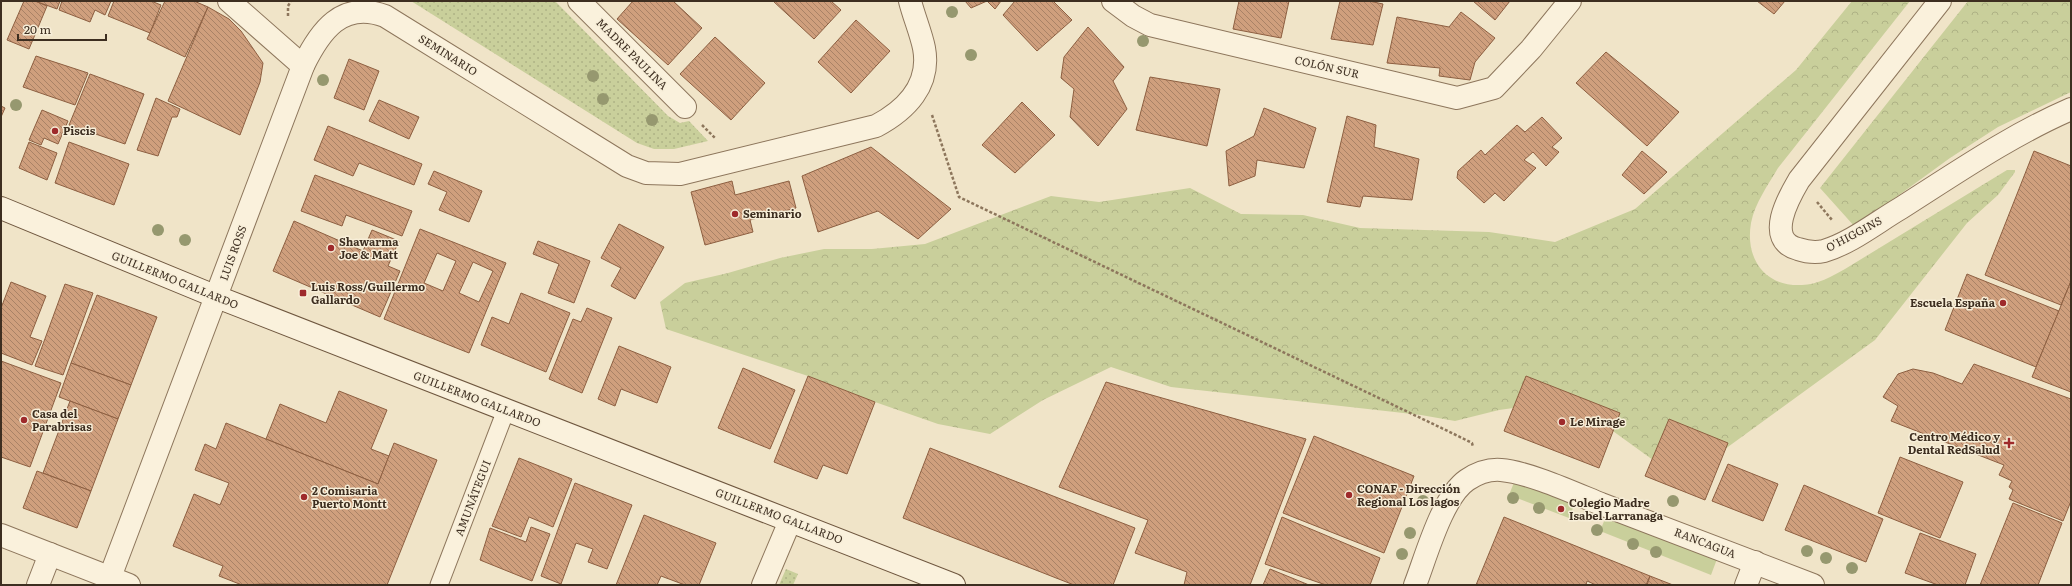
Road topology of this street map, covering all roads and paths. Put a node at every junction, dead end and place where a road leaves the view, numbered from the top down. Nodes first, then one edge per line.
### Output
1 (229, 1) edge
2 (579, 1) edge
3 (910, 1) edge
4 (1113, 1) edge
5 (1570, 1) edge
6 (1940, 1) edge
7 (303, 66) junction
8 (685, 107) dead end
9 (2071, 109) edge
10 (932, 112) dead end
11 (1814, 198) dead end
12 (1, 208) edge
13 (1837, 226) dead end
14 (217, 297) junction
15 (506, 410) junction
16 (1473, 447) dead end
17 (790, 520) junction
18 (1, 535) edge
19 (50, 554) junction
20 (1754, 562) junction
21 (119, 581) edge
22 (38, 585) edge
23 (439, 585) edge
24 (764, 585) edge
25 (954, 585) edge
26 (1415, 585) edge
27 (1746, 585) edge
28 (1813, 585) edge

1 - 7 street
2 - 8 street, MADRE PAULINA
3 - 7 street, SEMINARIO
4 - 5 street, COLÓN SUR
6 - 9 street, O'HIGGINS
7 - 14 street, LUIS ROSS
10 - 16 path
11 - 13 path
12 - 14 street, GUILLERMO GALLARDO
14 - 15 street, GUILLERMO GALLARDO
14 - 21 street, LUIS ROSS
15 - 17 street, GUILLERMO GALLARDO
15 - 23 lane, AMUNÁTEGUI
17 - 24 street
17 - 25 street, GUILLERMO GALLARDO
18 - 19 street
19 - 21 street
19 - 22 street
20 - 26 street, RANCAGUA
20 - 27 street
20 - 28 street, RANCAGUA

